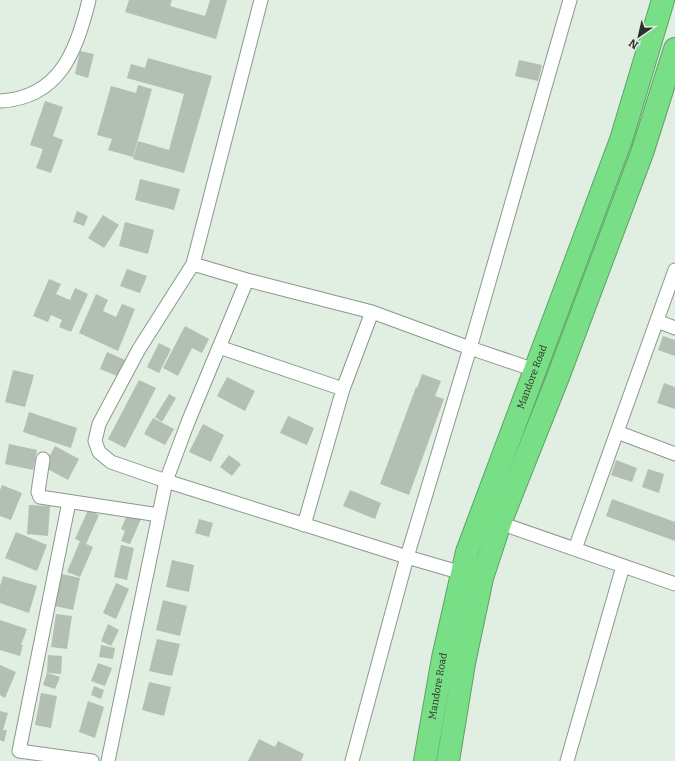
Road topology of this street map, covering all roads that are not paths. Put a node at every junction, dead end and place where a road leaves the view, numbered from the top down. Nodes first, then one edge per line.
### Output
1 (89, 0) edge
2 (261, 0) edge
3 (570, 0) edge
4 (663, 0) edge
5 (675, 49) edge
6 (0, 101) edge
7 (194, 264) junction
8 (675, 270) edge
9 (247, 280) junction
10 (372, 312) junction
11 (657, 321) junction
12 (675, 328) edge
13 (219, 347) junction
14 (470, 348) junction
15 (534, 370) junction
16 (343, 389) junction
17 (617, 432) junction
18 (675, 454) edge
19 (43, 459) dead end
20 (166, 481) junction
21 (68, 502) junction
22 (159, 515) junction
23 (500, 523) junction
24 (304, 525) junction
25 (575, 549) junction
26 (407, 557) junction
27 (624, 566) junction
28 (471, 576) junction
29 (675, 584) edge
30 (17, 756) edge
31 (92, 761) edge
32 (108, 761) edge
33 (352, 761) edge
34 (425, 761) edge
35 (448, 761) edge
36 (567, 761) edge

1 - 6 street
2 - 7 street
3 - 14 street
4 - 15 highway, Mandore Road
5 - 23 highway, Mandore Road
7 - 9 street
7 - 20 street
8 - 11 street
9 - 10 street
9 - 13 street
10 - 14 street
10 - 16 street
11 - 12 street
11 - 17 street
13 - 16 street
13 - 20 street
14 - 15 street
14 - 26 street
15 - 28 highway, Mandore Road
16 - 24 street
17 - 18 street
17 - 25 street
19 - 21 street
20 - 22 street
20 - 24 street
21 - 22 street
21 - 30 street
22 - 32 street
23 - 25 street
23 - 28 highway, Mandore Road
24 - 26 street
25 - 27 street
26 - 28 street
26 - 33 street
27 - 29 street
27 - 36 street
28 - 34 highway, Mandore Road
28 - 35 highway, Mandore Road
30 - 31 street

